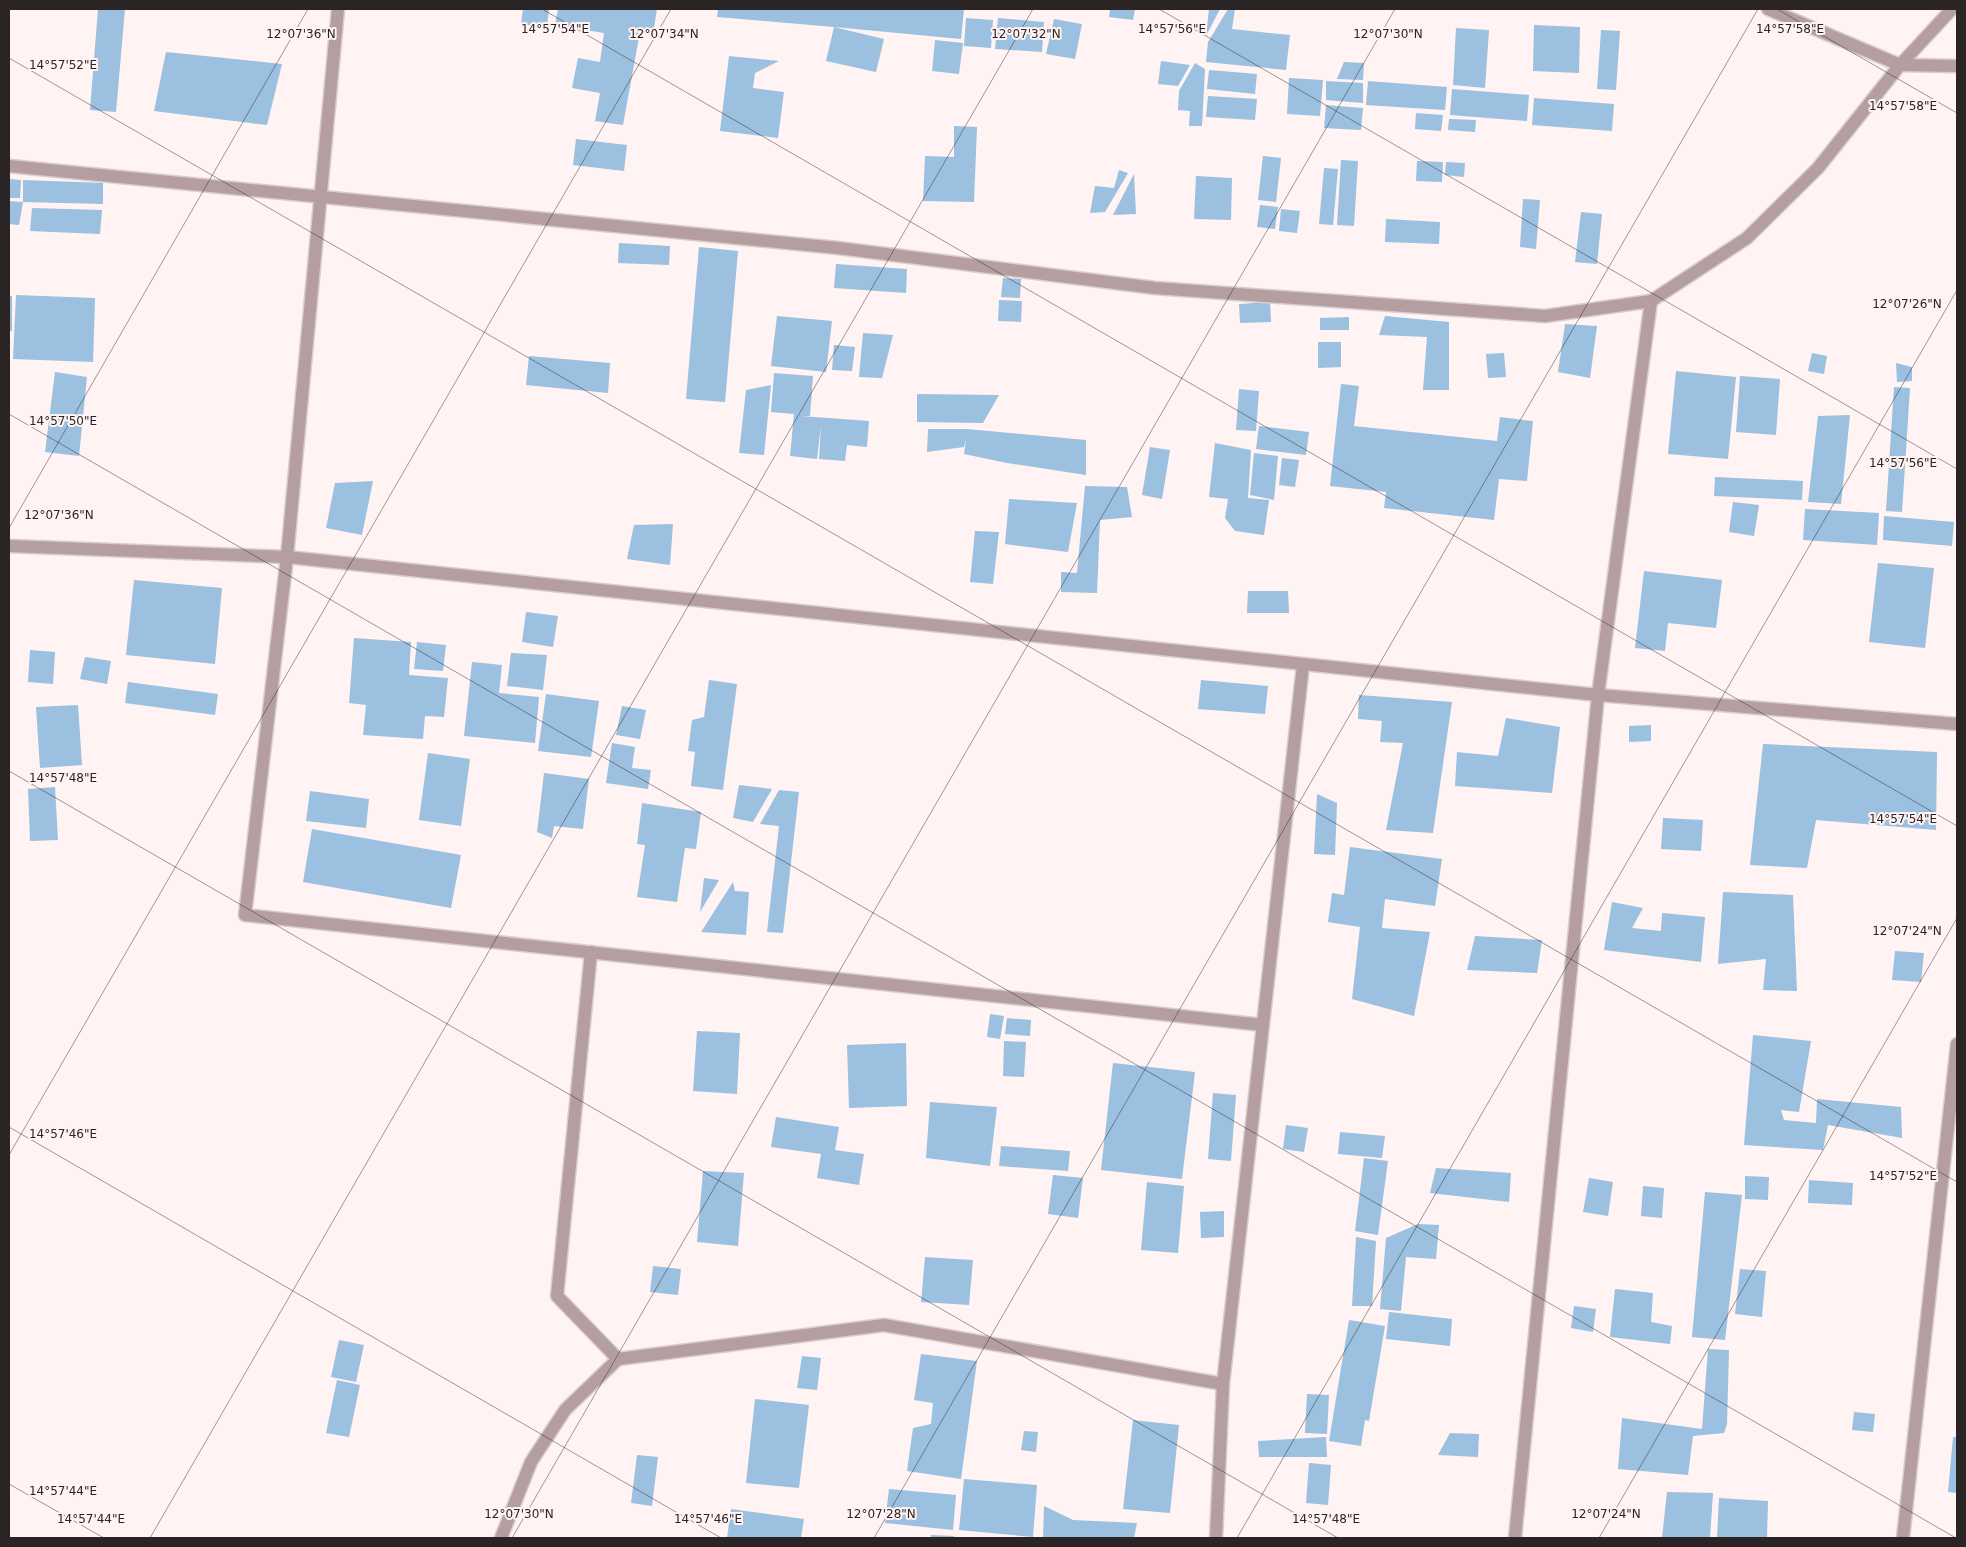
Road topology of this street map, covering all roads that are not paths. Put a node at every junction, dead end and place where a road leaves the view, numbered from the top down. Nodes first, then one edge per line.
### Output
1 (338, 9) edge
2 (1768, 9) edge
3 (1952, 9) edge
4 (1900, 65) junction
5 (1957, 66) edge
6 (9, 166) edge
7 (321, 196) junction
8 (1651, 300) junction
9 (9, 546) edge
10 (287, 557) junction
11 (1303, 665) junction
12 (1598, 695) junction
13 (1957, 724) edge
14 (591, 952) junction
15 (1263, 1025) junction
16 (1957, 1044) edge
17 (618, 1359) junction
18 (1223, 1384) junction
19 (500, 1538) edge
20 (1216, 1538) edge
21 (1514, 1538) edge
22 (1903, 1538) edge

1 - 7 street
2 - 4 street
3 - 4 street
4 - 5 street
4 - 8 street
6 - 7 street
7 - 8 street
7 - 10 street
8 - 12 street
9 - 10 street
10 - 11 street
10 - 14 street
11 - 12 street
11 - 15 street
12 - 13 street
12 - 21 street
14 - 15 street
14 - 17 street
15 - 18 street
16 - 22 street
17 - 18 street
17 - 19 street
18 - 20 street

